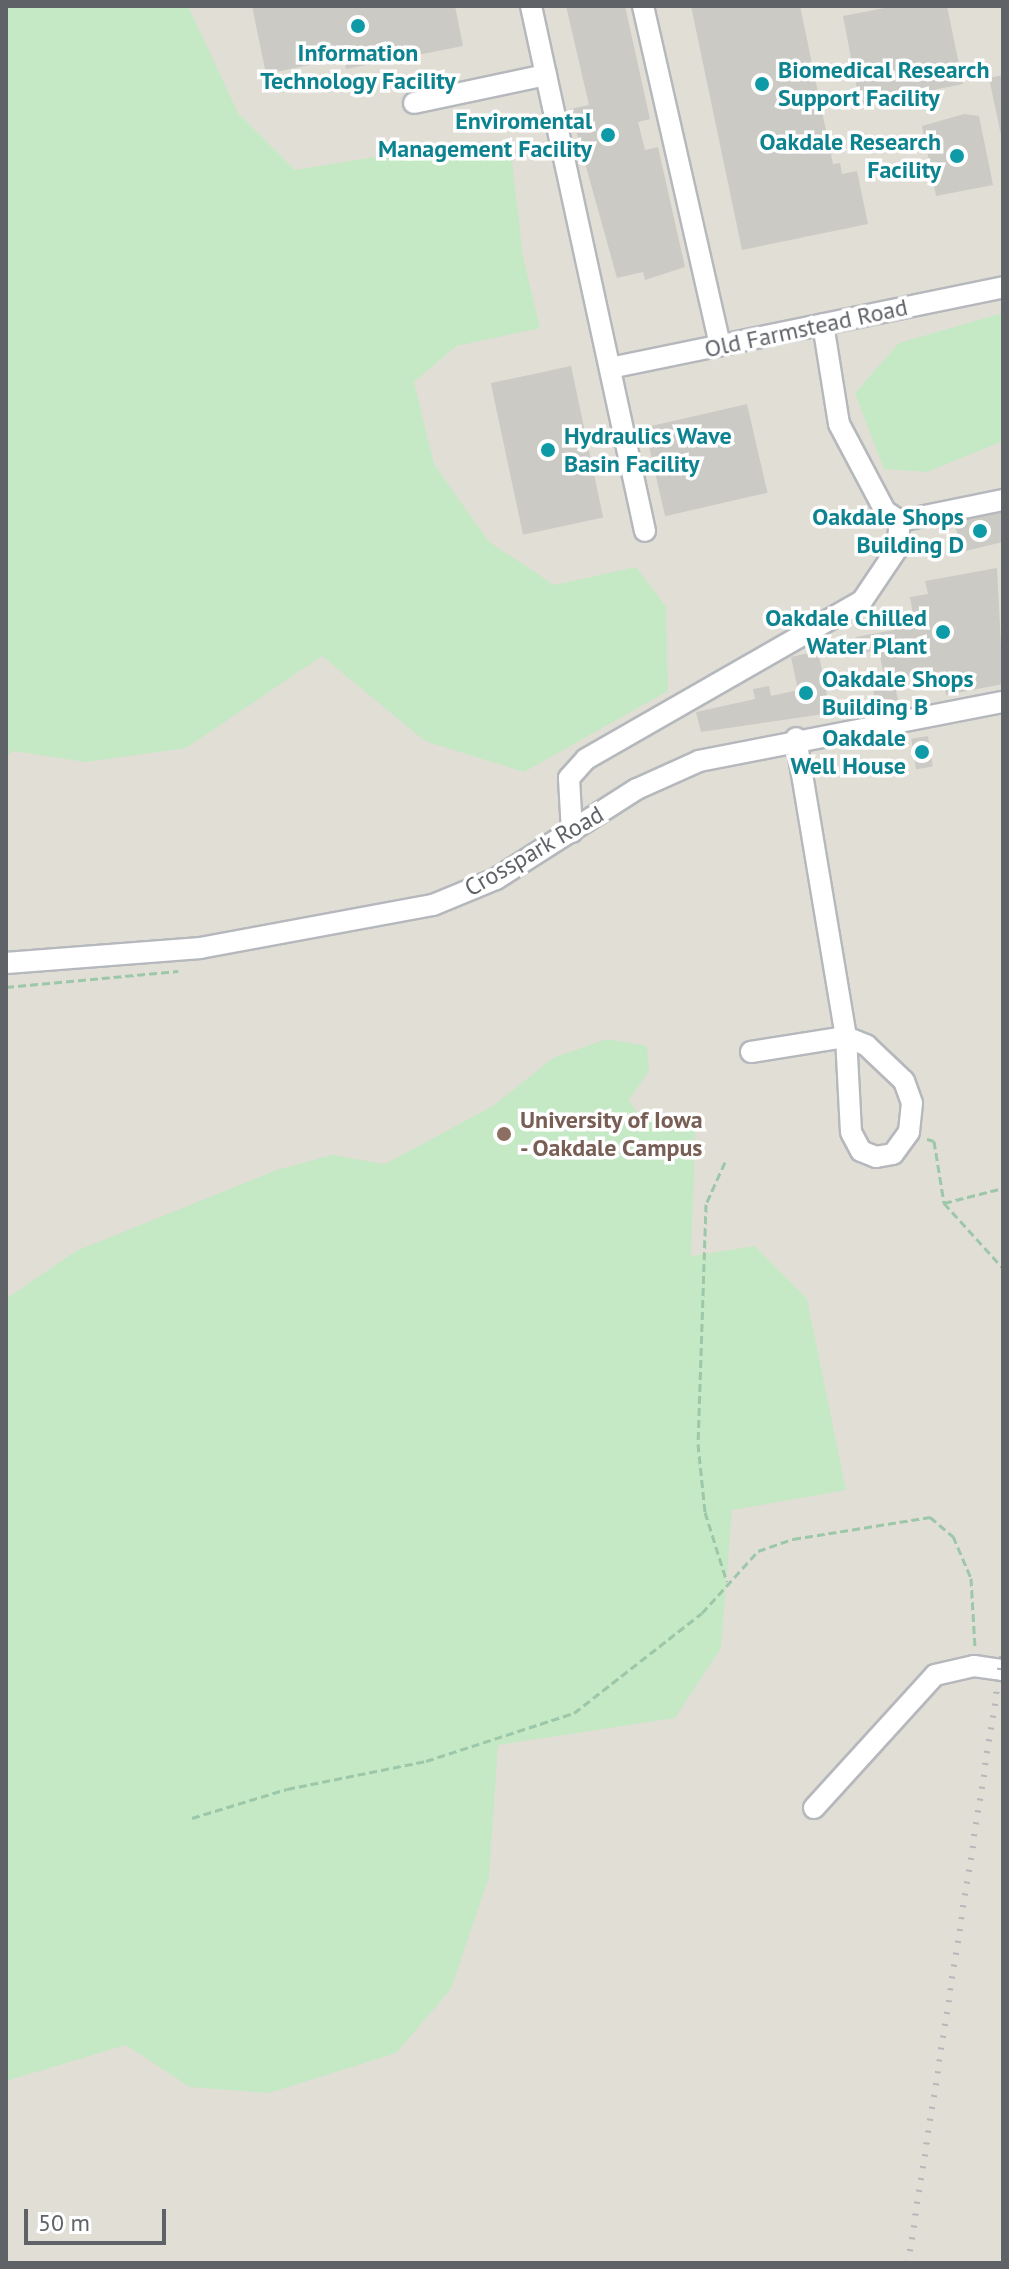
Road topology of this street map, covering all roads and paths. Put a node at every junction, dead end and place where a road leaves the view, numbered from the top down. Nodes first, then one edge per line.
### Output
1 (531, 6) edge
2 (643, 6) edge
3 (546, 75) junction
4 (414, 103) dead end
5 (1003, 287) edge
6 (823, 324) junction
7 (720, 345) junction
8 (610, 368) junction
9 (1003, 500) edge
10 (900, 521) junction
11 (645, 531) dead end
12 (1003, 702) edge
13 (796, 738) junction
14 (572, 832) junction
15 (200, 948) junction
16 (6, 963) edge
17 (6, 987) edge
18 (846, 1037) junction
19 (751, 1052) dead end
20 (909, 1132) junction
21 (725, 1162) dead end
22 (1003, 1188) edge
23 (944, 1203) junction
24 (1003, 1268) edge
25 (728, 1584) junction
26 (974, 1666) junction
27 (1003, 1670) edge
28 (814, 1808) dead end
29 (192, 1818) dead end

1 - 3 street
2 - 7 street
3 - 4 street
3 - 8 street
5 - 6 street, Old Farmstead Road
6 - 7 street, Old Farmstead Road
6 - 10 street
7 - 8 street, Old Farmstead Road
8 - 11 street
9 - 10 street
10 - 14 street
12 - 13 street, Crosspark Road
13 - 14 street, Crosspark Road
13 - 18 street
14 - 15 street, Crosspark Road
15 - 16 street, Crosspark Road
15 - 17 path
18 - 19 street
18 - 20 street
18 - 20 street
20 - 23 path
21 - 25 path
22 - 23 path
23 - 24 path
25 - 26 path
25 - 29 path
26 - 27 street
26 - 28 street

